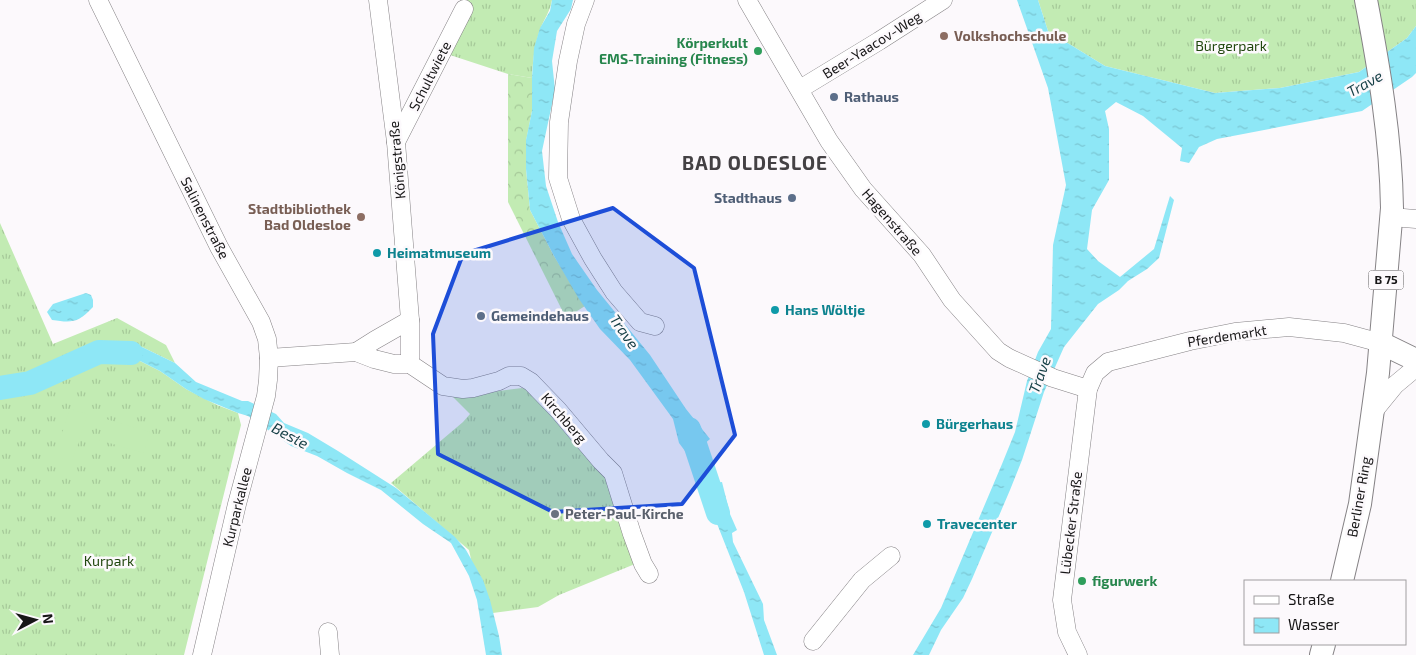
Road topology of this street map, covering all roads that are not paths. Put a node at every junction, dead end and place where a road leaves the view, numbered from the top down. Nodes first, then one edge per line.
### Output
1 (98, 0) edge
2 (378, 0) edge
3 (585, 0) edge
4 (747, 0) edge
5 (943, 0) edge
6 (1366, 0) edge
7 (464, 9) dead end
8 (800, 89) junction
9 (396, 142) junction
10 (1391, 217) junction
11 (1416, 219) edge
12 (410, 320) junction
13 (655, 326) dead end
14 (1381, 343) junction
15 (356, 352) junction
16 (269, 358) junction
17 (1416, 360) edge
18 (410, 364) junction
19 (1416, 370) edge
20 (1088, 389) junction
21 (1373, 412) junction
22 (891, 556) dead end
23 (646, 569) dead end
24 (1342, 580) edge
25 (328, 632) dead end
26 (813, 641) dead end
27 (202, 655) edge
28 (330, 655) edge
29 (1078, 655) edge

1 - 16 street, Salinenstraße
2 - 9 street, Königstraße
3 - 13 street
4 - 8 street, Hagenstraße
5 - 8 street, Beer-Yaacov-Weg
6 - 10 main road, B 75
7 - 9 street, Schultwiete
8 - 20 street, Hagenstraße
9 - 12 street, Königstraße
10 - 11 street
10 - 14 main road, B 75
12 - 15 street
12 - 18 street
14 - 17 main road
14 - 20 street, Pferdemarkt
14 - 21 main road, Berliner Ring / B 75
15 - 16 street
15 - 18 street, Kirchberg
16 - 27 street, Kurparkallee
18 - 23 street, Kirchberg
19 - 21 street
20 - 29 street, Lübecker Straße
21 - 24 main road, Berliner Ring / B 75
22 - 26 street
25 - 28 street

